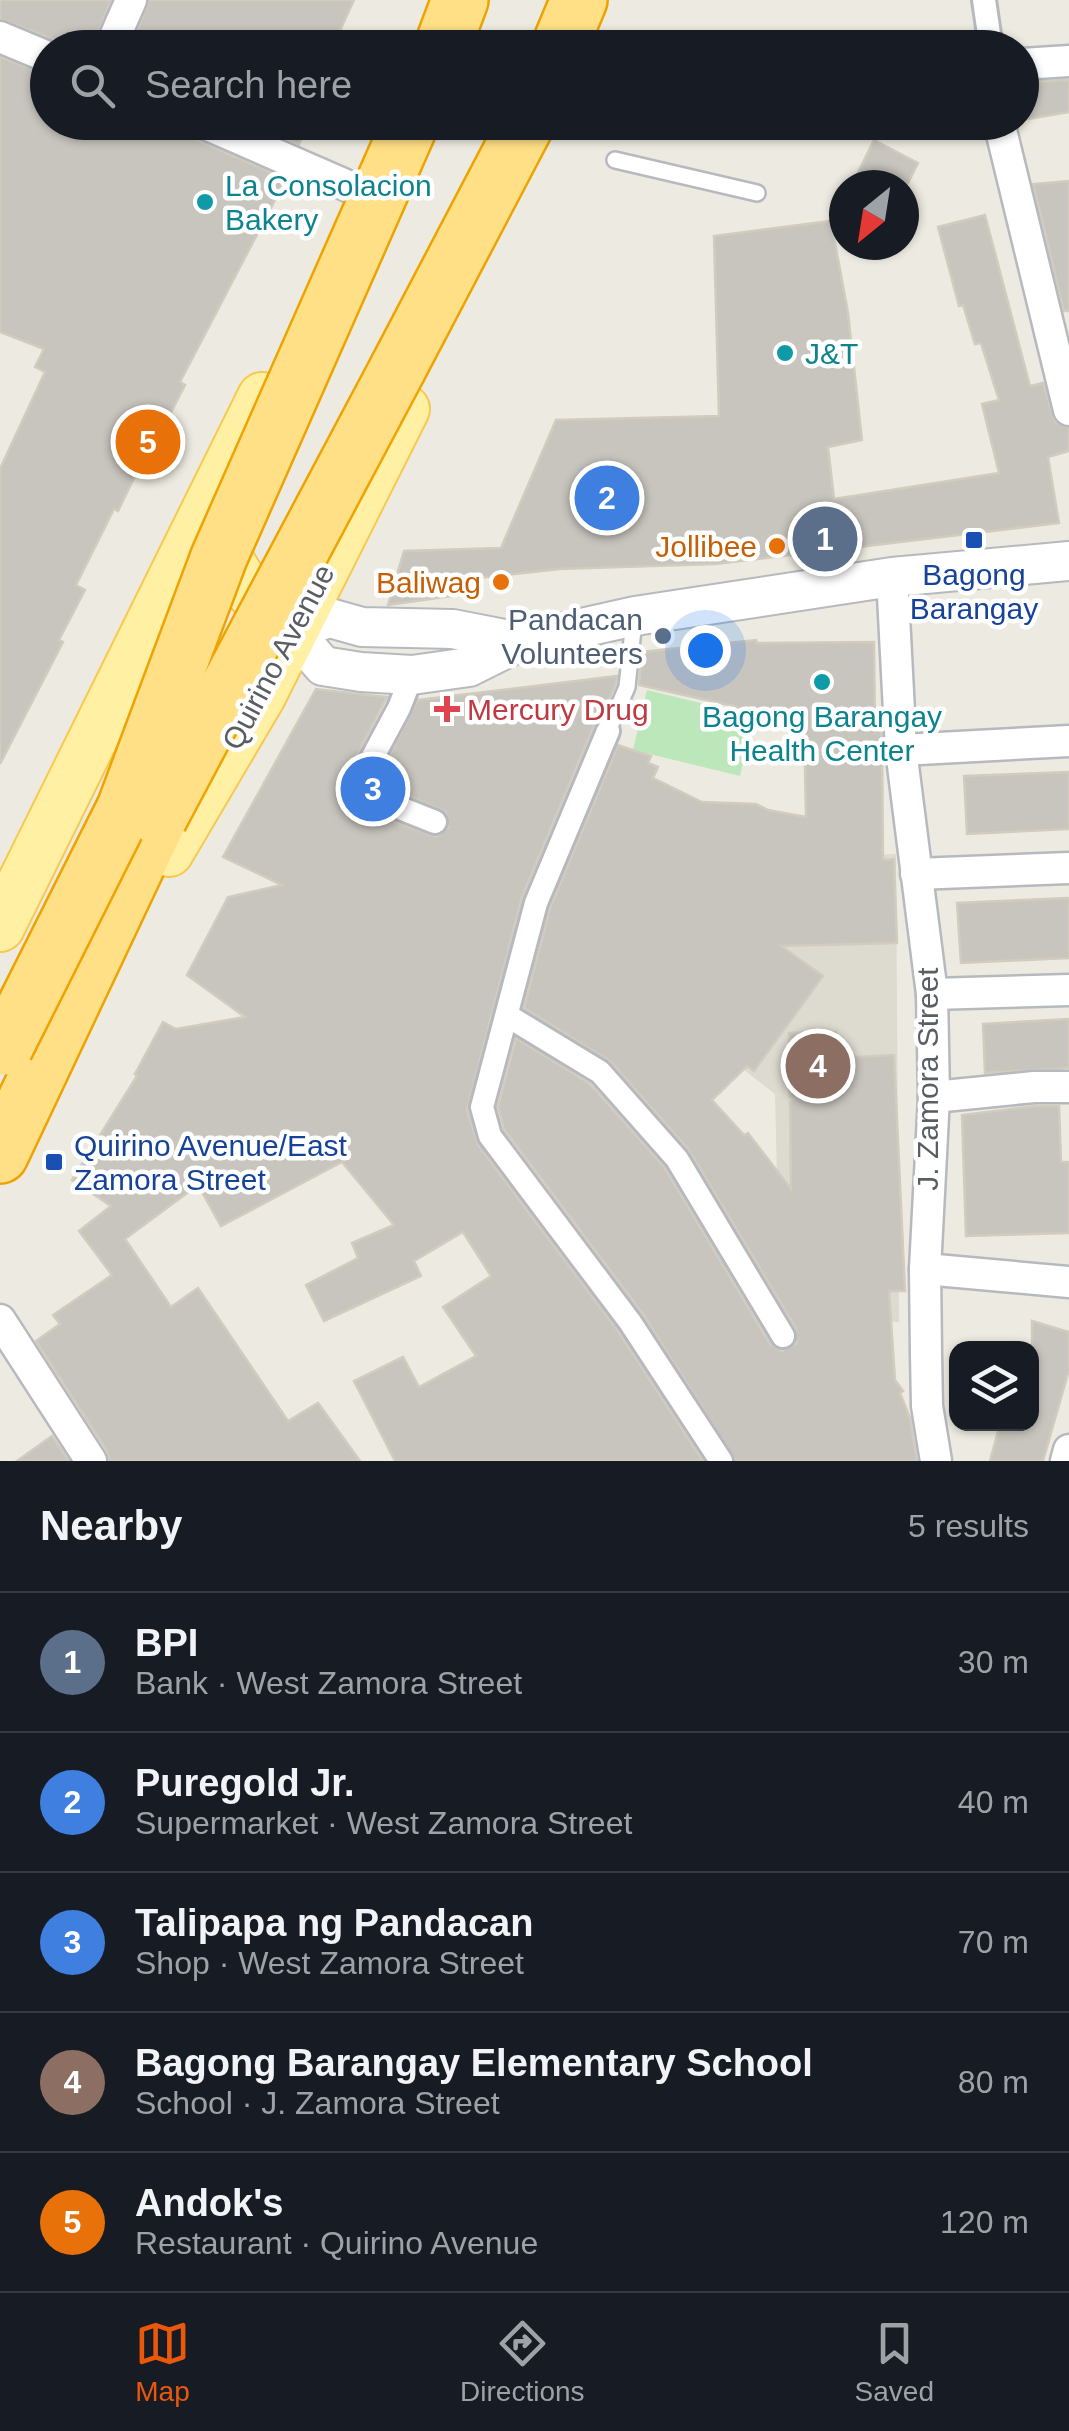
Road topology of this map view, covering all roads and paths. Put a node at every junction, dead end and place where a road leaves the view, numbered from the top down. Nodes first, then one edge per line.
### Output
1 (131, 0) edge
2 (442, 0) edge
3 (460, 0) edge
4 (546, 0) edge
5 (579, 0) edge
6 (601, 0) edge
7 (984, 0) edge
8 (118, 30) edge
9 (431, 30) edge
10 (449, 30) edge
11 (534, 30) edge
12 (566, 30) edge
13 (587, 30) edge
14 (988, 30) edge
15 (0, 37) edge
16 (30, 50) edge
17 (1069, 62) edge
18 (1039, 63) edge
19 (243, 140) edge
20 (381, 140) edge
21 (403, 140) edge
22 (489, 140) edge
23 (518, 140) edge
24 (534, 140) edge
25 (1003, 140) edge
26 (614, 160) dead end
27 (358, 190) junction
28 (757, 193) dead end
29 (398, 368) junction
30 (1069, 410) edge
31 (207, 506) junction
32 (1069, 561) edge
33 (892, 577) junction
34 (635, 616) junction
35 (292, 630) junction
36 (519, 642) junction
37 (136, 655) junction
38 (412, 675) junction
39 (608, 732) joint
40 (1069, 742) edge
41 (902, 750) junction
42 (435, 822) dead end
43 (13, 865) edge
44 (1069, 868) edge
45 (916, 874) junction
46 (0, 927) edge
47 (1069, 990) edge
48 (932, 994) junction
49 (508, 1016) junction
50 (3, 1053) edge
51 (1069, 1087) edge
52 (934, 1097) junction
53 (0, 1155) edge
54 (0, 1186) edge
55 (925, 1269) junction
56 (1069, 1282) edge
57 (0, 1320) edge
58 (783, 1336) dead end
59 (1069, 1450) edge
60 (91, 1461) edge
61 (721, 1461) edge
62 (936, 1461) edge
63 (1066, 1461) edge

1 - 8 street
2 - 9 main road
3 - 10 highway
4 - 11 highway
5 - 12 highway
6 - 13 main road
7 - 14 street
15 - 16 street
17 - 18 street
19 - 27 street
20 - 27 main road
21 - 50 highway, bridge
22 - 29 highway
23 - 29 highway
24 - 35 main road, Quirino Avenue
25 - 30 street
26 - 28 lane
27 - 31 main road
29 - 53 highway, bridge
31 - 35 main road
31 - 37 main road
32 - 33 street
33 - 34 street
33 - 41 street, J. Zamora Street
34 - 36 street
34 - 39 lane
35 - 36 street
35 - 37 main road
35 - 38 street
35 - 54 main road, Quirino Avenue
36 - 38 street
37 - 43 main road
38 - 42 street
39 - 49 street
40 - 41 street
41 - 45 street, J. Zamora Street
43 - 46 main road
44 - 45 street
45 - 48 street, J. Zamora Street
47 - 48 street
48 - 52 street, J. Zamora Street
49 - 58 street
49 - 61 street
51 - 52 street
52 - 55 street, J. Zamora Street
55 - 56 street
55 - 62 street, J. Zamora Street
57 - 60 street
59 - 63 street

